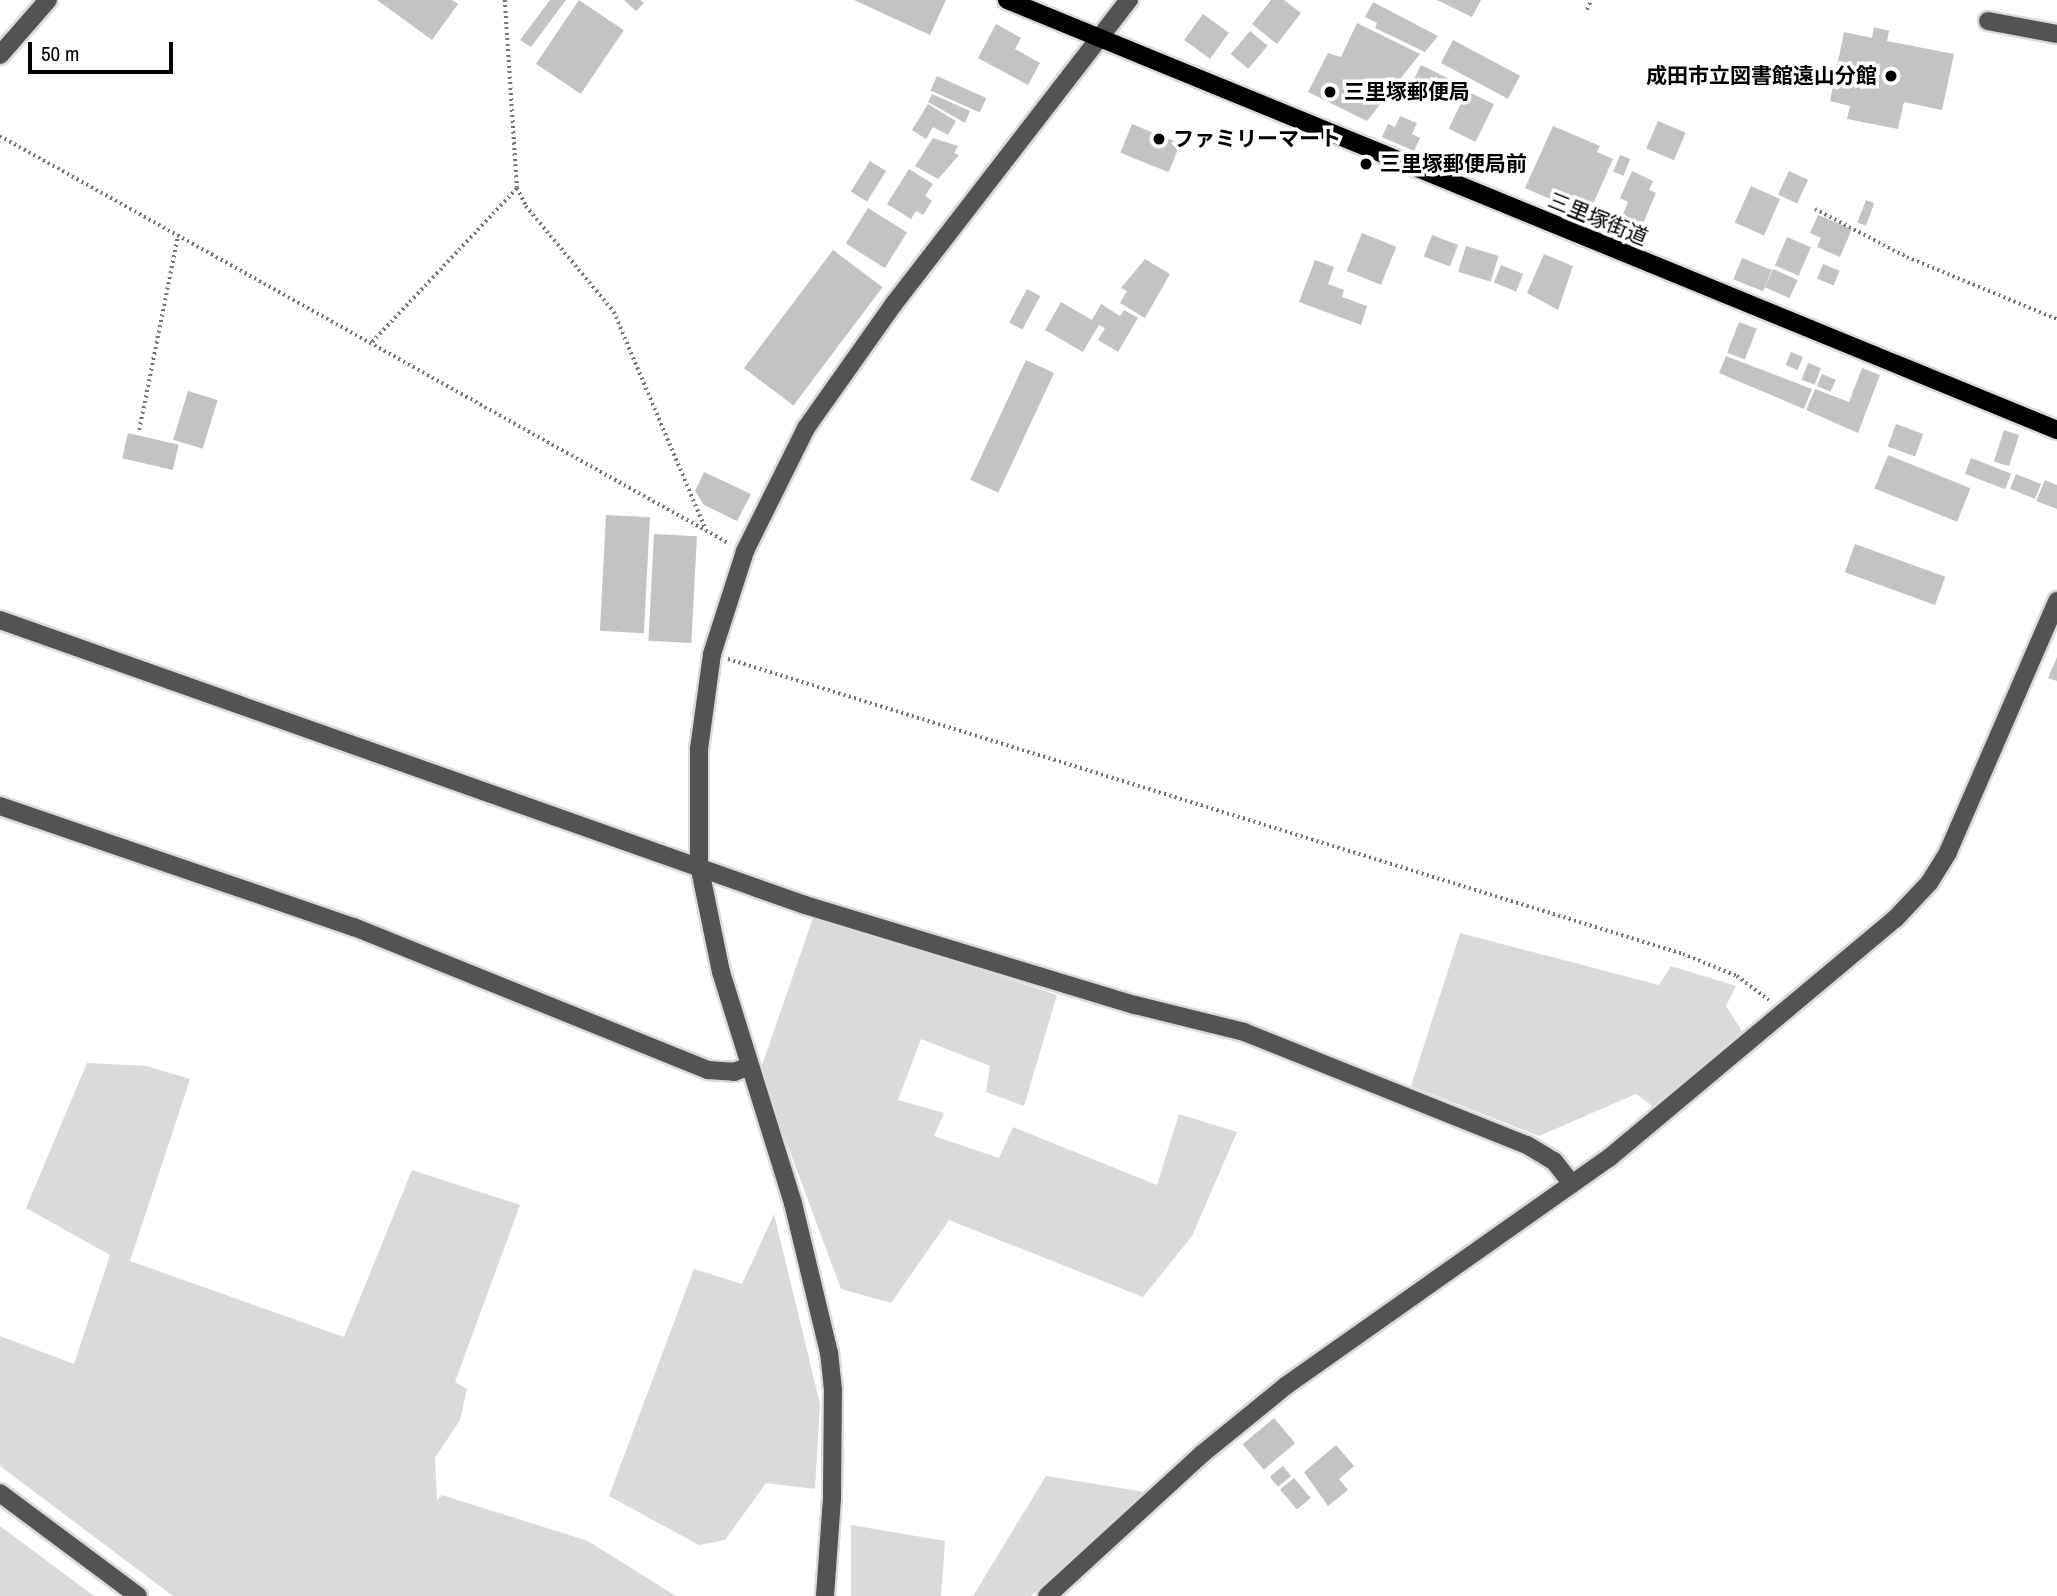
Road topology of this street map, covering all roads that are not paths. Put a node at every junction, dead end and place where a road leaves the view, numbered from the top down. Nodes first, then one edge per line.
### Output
1 (48, 0) edge
2 (1007, 0) edge
3 (1129, 0) edge
4 (1988, 21) dead end
5 (2057, 34) edge
6 (1099, 39) junction
7 (0, 55) edge
8 (2057, 430) edge
9 (2057, 601) edge
10 (0, 620) edge
11 (0, 806) edge
12 (699, 865) junction
13 (747, 1067) junction
14 (1572, 1184) junction
15 (0, 1493) edge
16 (138, 1596) edge
17 (825, 1596) edge
18 (1047, 1596) edge

1 - 7 street
2 - 6 main road, 三里塚街道
3 - 6 street
4 - 5 street
6 - 8 main road, 三里塚街道
6 - 12 street
9 - 14 street
10 - 12 street
11 - 13 street
12 - 13 street
12 - 14 street
13 - 17 street
14 - 18 street
15 - 16 street

